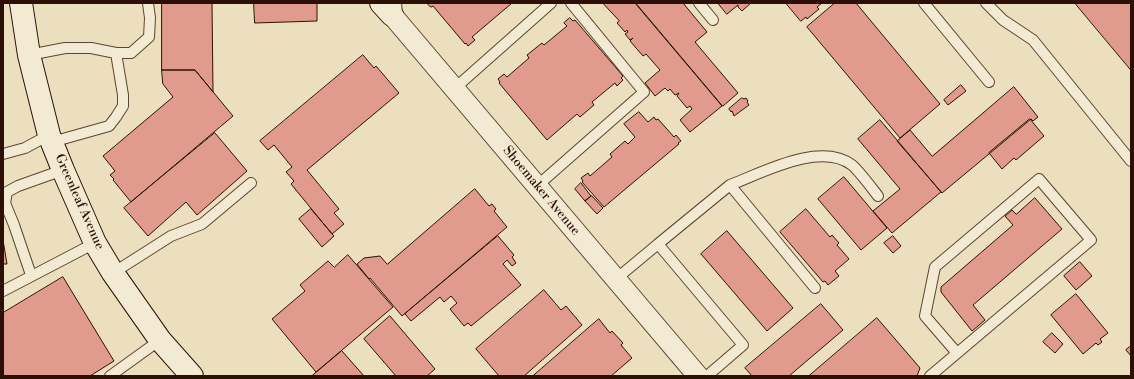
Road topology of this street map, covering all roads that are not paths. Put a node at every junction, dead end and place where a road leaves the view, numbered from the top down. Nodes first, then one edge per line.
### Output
1 (21, 3) edge
2 (148, 3) edge
3 (551, 3) edge
4 (571, 3) edge
5 (699, 3) edge
6 (924, 3) edge
7 (986, 3) edge
8 (388, 7) edge
9 (713, 20) dead end
10 (116, 53) junction
11 (29, 55) junction
12 (989, 82) dead end
13 (454, 89) junction
14 (50, 138) junction
15 (3, 154) edge
16 (1131, 161) edge
17 (63, 170) junction
18 (251, 183) dead end
19 (730, 185) junction
20 (537, 186) junction
21 (878, 196) dead end
22 (95, 243) junction
23 (658, 244) junction
24 (113, 273) junction
25 (31, 275) junction
26 (616, 279) junction
27 (815, 288) dead end
28 (3, 291) edge
29 (160, 340) junction
30 (957, 353) junction
31 (110, 376) edge
32 (192, 376) edge
33 (698, 376) edge
34 (707, 376) edge
35 (930, 376) edge

1 - 11 main road, Greenleaf Avenue
2 - 10 lane
3 - 13 lane
4 - 20 lane
5 - 9 lane
6 - 12 lane
7 - 16 lane
8 - 13 street, Shoemaker Avenue
10 - 11 lane
10 - 14 lane
11 - 14 main road, Greenleaf Avenue
13 - 20 street, Shoemaker Avenue
14 - 15 lane
14 - 17 main road, Greenleaf Avenue
17 - 22 main road, Greenleaf Avenue
17 - 25 lane
18 - 24 lane
19 - 21 lane
19 - 23 lane
19 - 27 lane
20 - 26 street, Shoemaker Avenue
22 - 24 main road, Greenleaf Avenue
22 - 25 lane
23 - 26 lane
23 - 34 lane
24 - 29 main road, Greenleaf Avenue
25 - 28 lane
26 - 33 street, Shoemaker Avenue
29 - 31 lane
29 - 32 main road, Greenleaf Avenue
30 - 30 lane
30 - 35 lane

